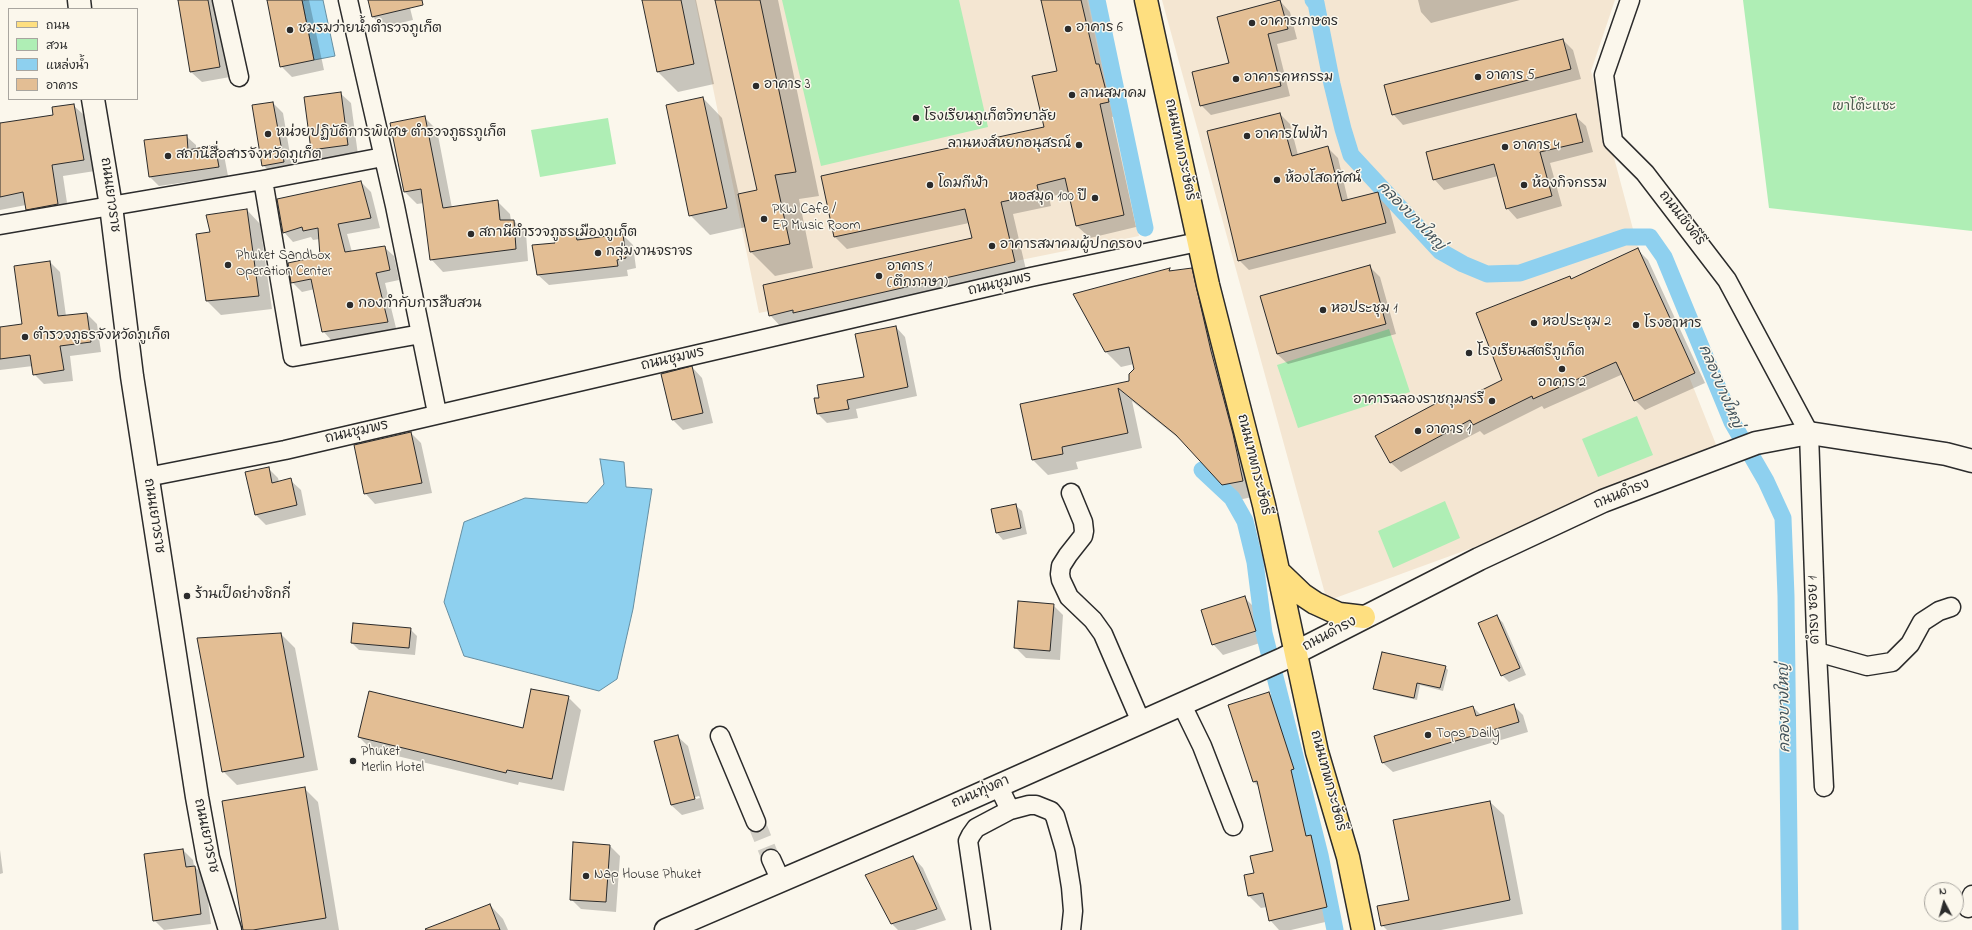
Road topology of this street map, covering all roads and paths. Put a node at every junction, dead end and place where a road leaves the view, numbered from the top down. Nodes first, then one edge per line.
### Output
1 (222, 0) edge
2 (348, 0) edge
3 (1146, 0) edge
4 (1630, 0) edge
5 (239, 77) dead end
6 (93, 100) edge
7 (383, 157) junction
8 (263, 180) junction
9 (111, 206) junction
10 (0, 225) edge
11 (1198, 242) junction
12 (421, 334) junction
13 (437, 414) junction
14 (1809, 433) junction
15 (1972, 461) edge
16 (147, 477) junction
17 (1071, 493) dead end
18 (1279, 572) junction
19 (1951, 607) dead end
20 (1364, 617) junction
21 (1817, 652) junction
22 (1281, 660) junction
23 (1182, 703) junction
24 (1141, 722) junction
25 (720, 736) dead end
26 (998, 786) junction
27 (1824, 787) dead end
28 (1010, 810) junction
29 (756, 822) tunnel mouth
30 (1233, 826) dead end
31 (771, 859) tunnel mouth
32 (781, 881) junction
33 (230, 930) edge
34 (666, 930) edge
35 (982, 930) edge
36 (1070, 930) edge
37 (1362, 930) edge

1 - 5 street
2 - 7 street
3 - 11 main road, ถนนเทพกระษัตรี
4 - 14 street, ถนนเชิงคีรี
6 - 9 main road, ถนนเยาวราช
7 - 8 street
7 - 12 street
8 - 9 street
8 - 12 street
9 - 10 street
9 - 16 main road, ถนนเยาวราช
11 - 13 street, ถนนชุมพร
11 - 18 main road, ถนนเทพกระษัตรี
12 - 13 street
13 - 16 street, ถนนชุมพร
14 - 15 main road, ถนนดำรง
14 - 20 main road, ถนนดำรง
14 - 21 street, ดำรง ซอย 1
16 - 33 main road, ถนนเยาวราช
17 - 24 street
18 - 20 main road
18 - 22 main road, ถนนเทพกระษัตรี
19 - 21 street
20 - 22 main road, ถนนดำรง
21 - 27 street, ดำรง ซอย 1
22 - 23 main road, ถนนทุ่งคา
22 - 37 main road, ถนนเทพกระษัตรี
23 - 24 main road, ถนนทุ่งคา
23 - 30 street
24 - 26 main road, ถนนทุ่งคา
25 - 29 street
26 - 28 street
26 - 32 main road, ถนนทุ่งคา
28 - 35 street
28 - 36 street
31 - 32 street
32 - 34 main road, ถนนทุ่งคา

